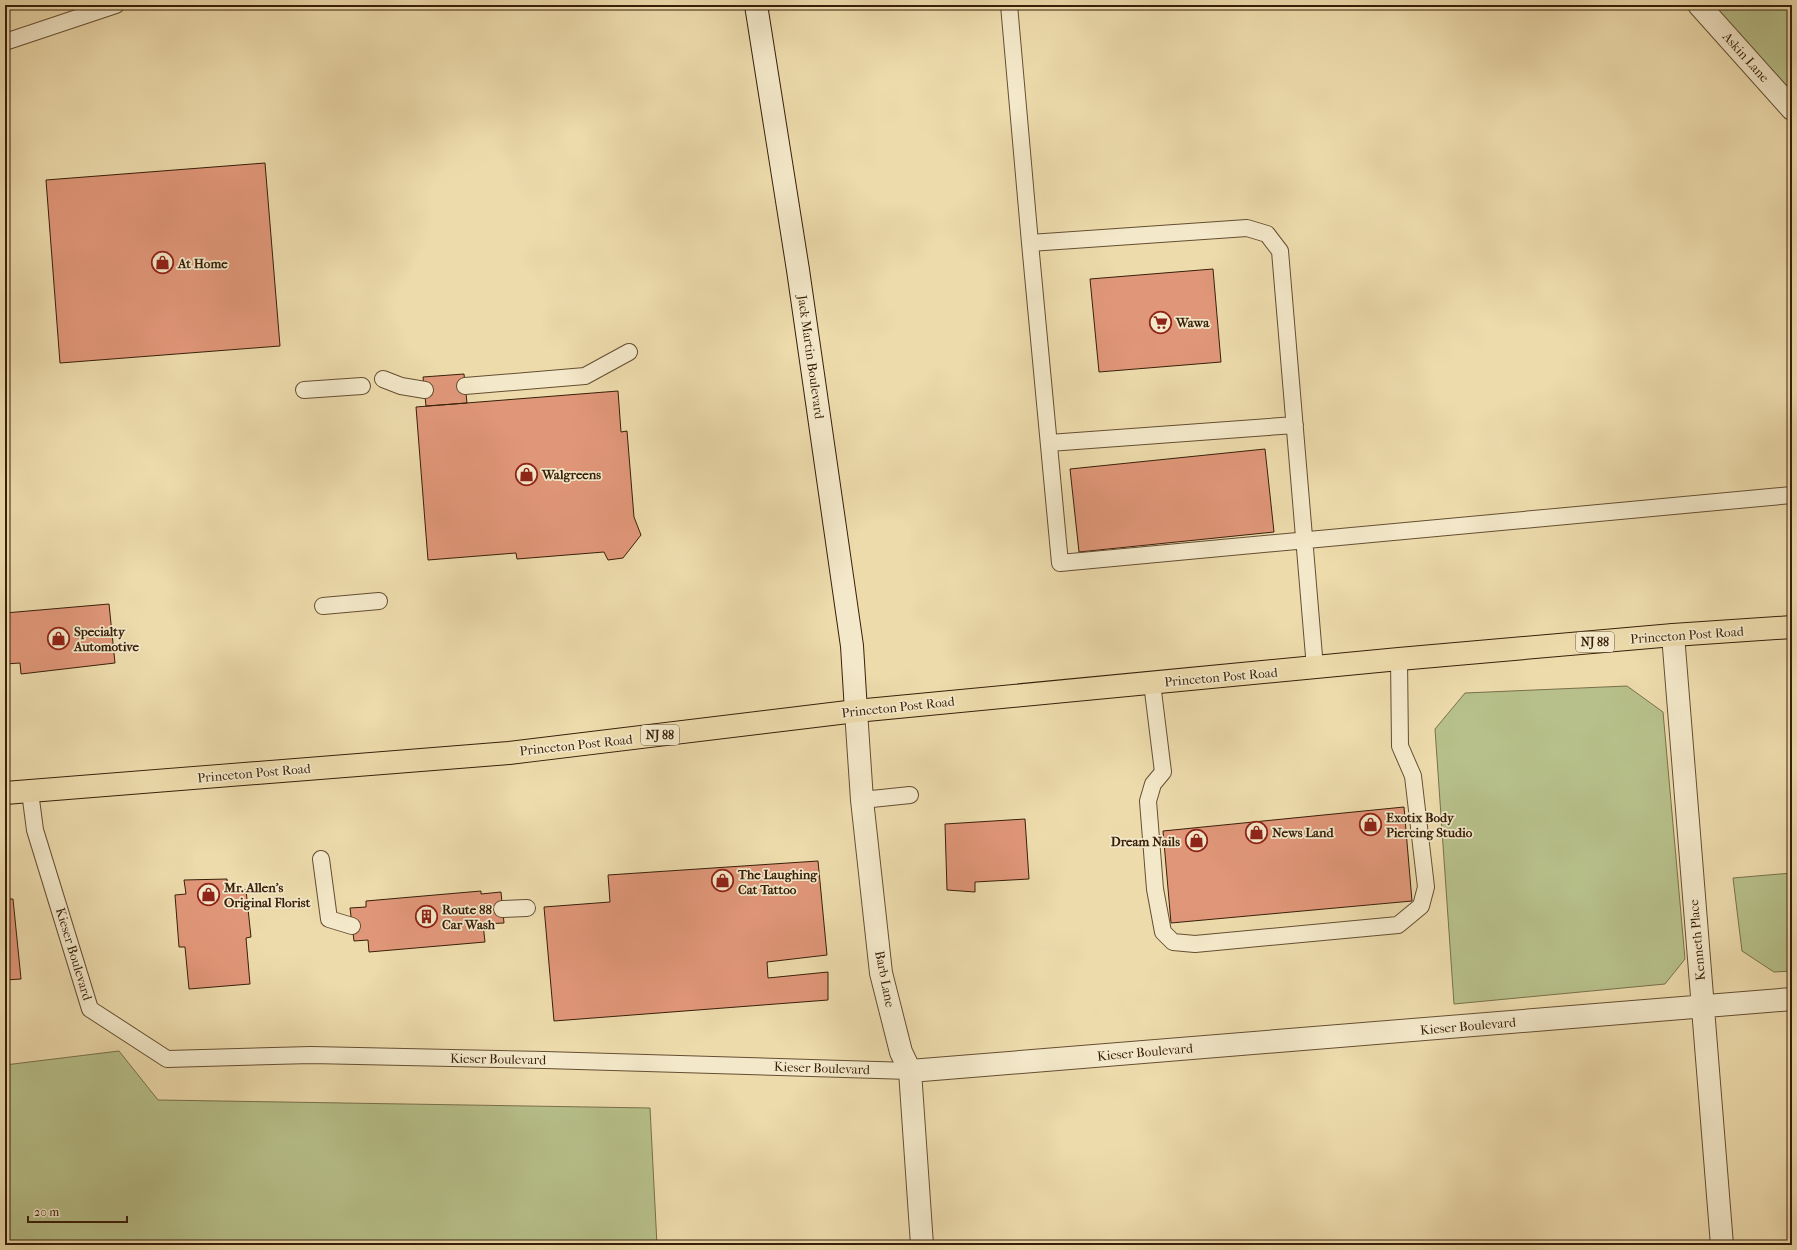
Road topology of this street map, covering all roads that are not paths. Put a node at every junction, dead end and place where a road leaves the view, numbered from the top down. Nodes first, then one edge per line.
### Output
1 (116, 5) edge
2 (756, 5) edge
3 (1009, 5) edge
4 (1699, 5) edge
5 (5, 42) edge
6 (1792, 109) edge
7 (1030, 243) junction
8 (629, 352) dead end
9 (383, 378) dead end
10 (362, 386) dead end
11 (466, 386) dead end
12 (304, 390) dead end
13 (425, 390) dead end
14 (1295, 425) junction
15 (1049, 443) junction
16 (1792, 495) edge
17 (1305, 542) junction
18 (380, 600) dead end
19 (323, 606) dead end
20 (1792, 627) edge
21 (1673, 635) junction
22 (1399, 659) junction
23 (1315, 668) junction
24 (1152, 683) junction
25 (856, 711) junction
26 (30, 792) junction
27 (5, 794) edge
28 (910, 795) dead end
29 (862, 800) junction
30 (321, 859) dead end
31 (527, 908) dead end
32 (502, 909) dead end
33 (352, 926) dead end
34 (1792, 999) edge
35 (1702, 1007) junction
36 (910, 1071) junction
37 (922, 1245) edge
38 (1722, 1245) edge

1 - 5 lane
2 - 25 street, Jack Martin Boulevard
3 - 7 lane
4 - 6 street, Askin Lane
7 - 14 lane
7 - 15 lane
8 - 11 lane
9 - 13 lane
10 - 12 lane
14 - 15 lane
14 - 17 lane
15 - 17 lane
16 - 17 lane
17 - 23 lane
18 - 19 lane
20 - 21 main road, Princeton Post Road / NJ 88
21 - 22 main road, Princeton Post Road / NJ 88
21 - 35 street, Kenneth Place
22 - 23 main road, Princeton Post Road / NJ 88
22 - 24 lane
23 - 24 main road, Princeton Post Road / NJ 88
24 - 25 main road, Princeton Post Road / NJ 88
25 - 26 main road, Princeton Post Road / NJ 88
25 - 29 street, Barb Lane
26 - 27 main road, Princeton Post Road / NJ 88
26 - 36 lane, Kieser Boulevard
28 - 29 lane
29 - 36 street, Barb Lane
30 - 33 lane
31 - 32 lane
34 - 35 street, Kieser Boulevard
35 - 36 street, Kieser Boulevard
35 - 38 street, Kenneth Place
36 - 37 street, Barb Lane

